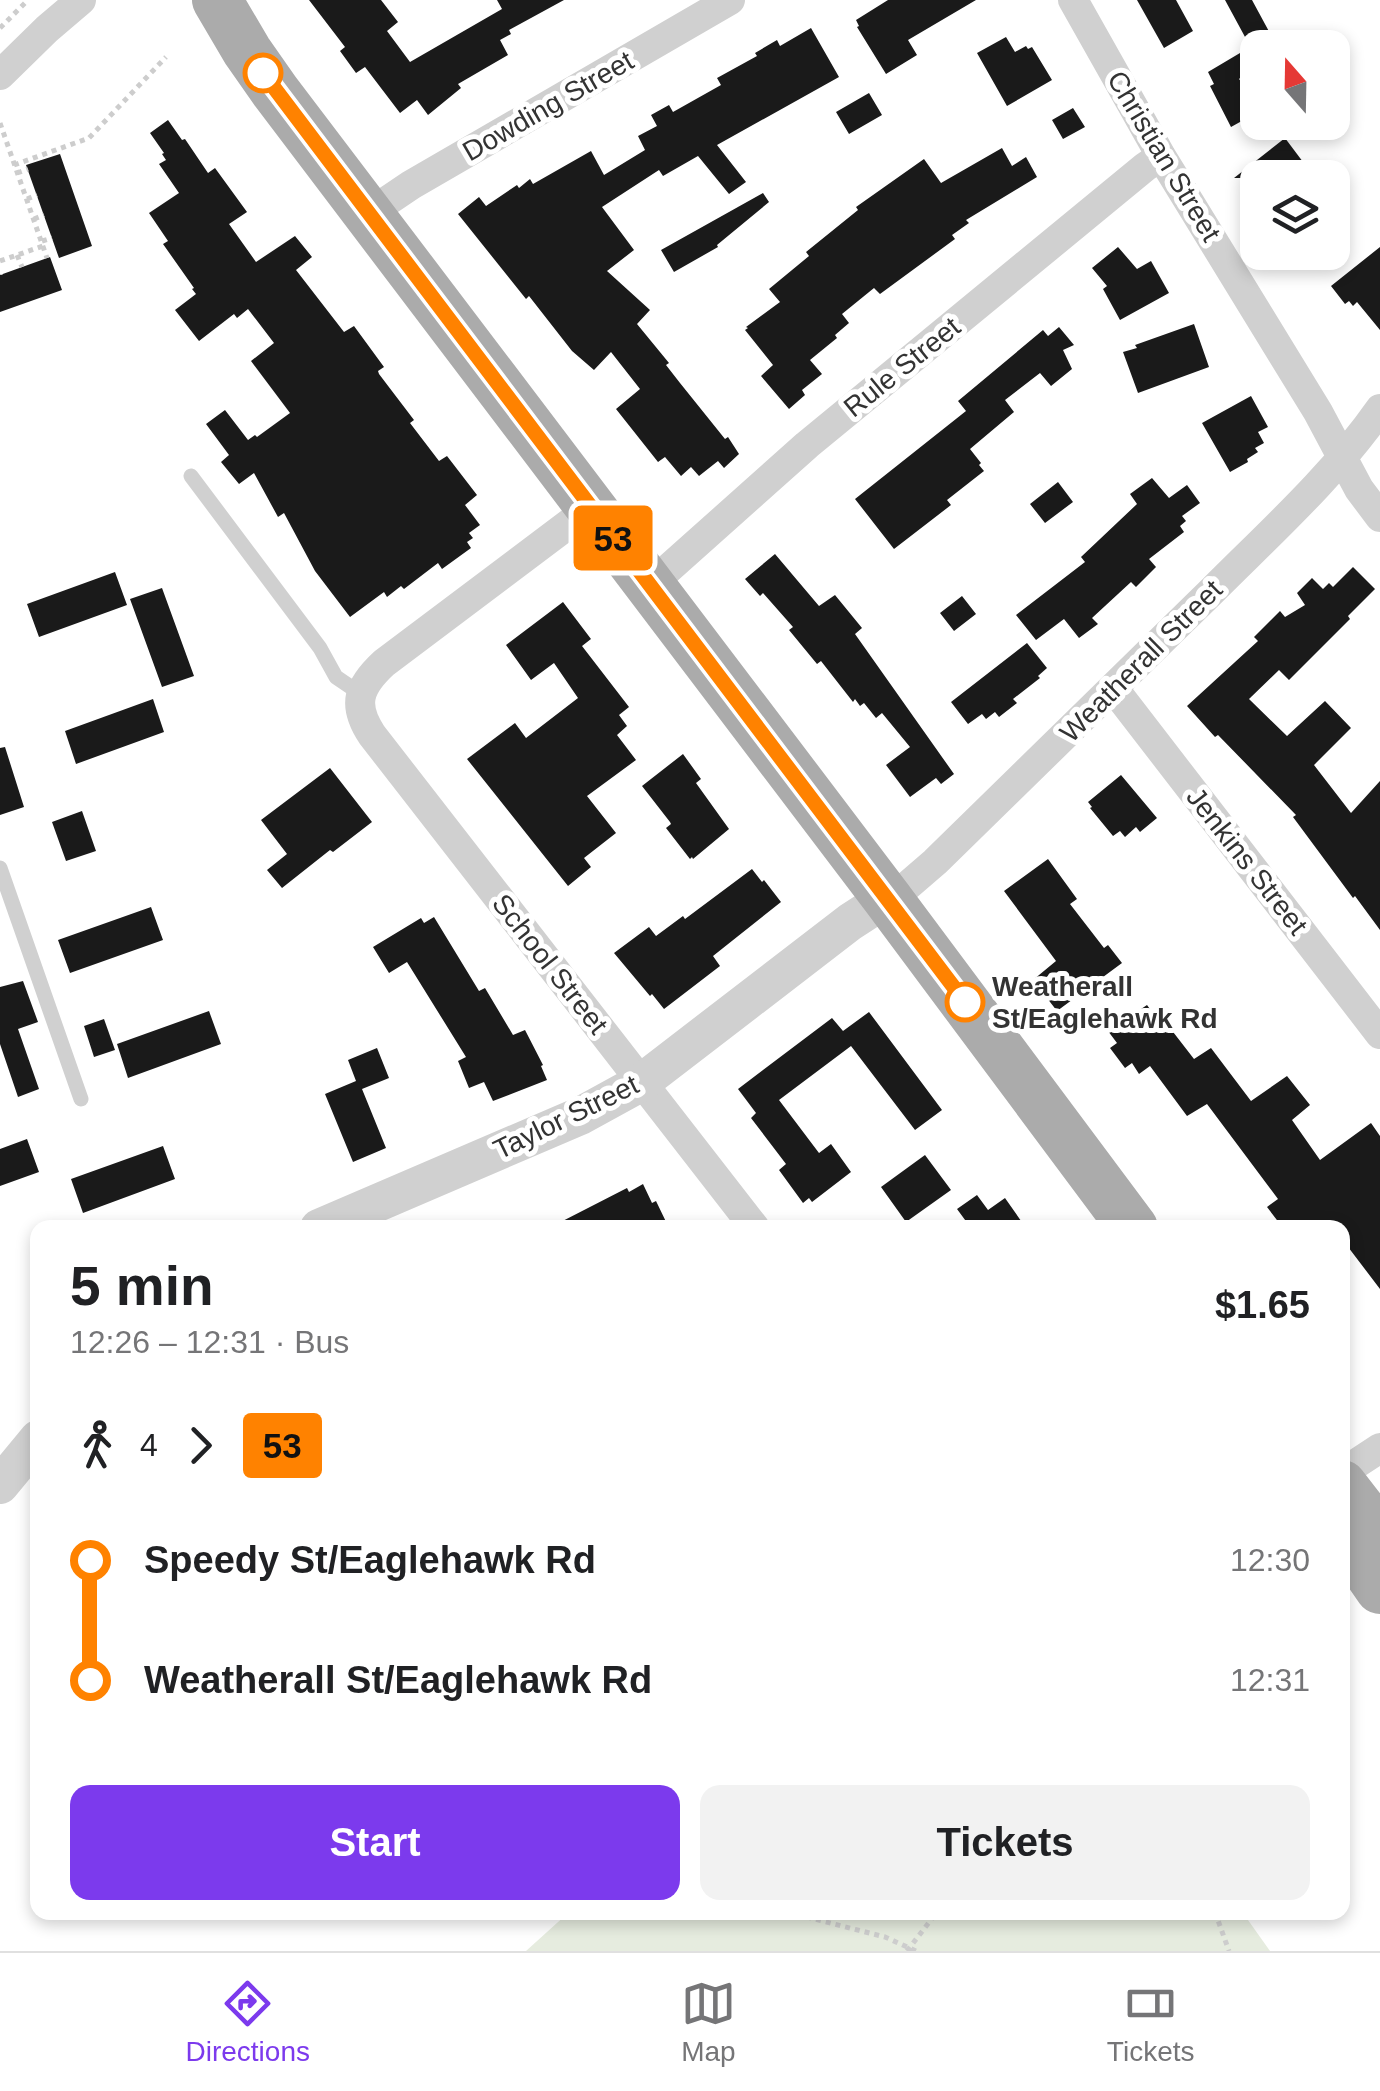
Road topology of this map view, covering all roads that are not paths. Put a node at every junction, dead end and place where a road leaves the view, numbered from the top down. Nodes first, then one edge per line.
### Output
1 (81, 0) edge
2 (217, 0) edge
3 (730, 0) edge
4 (1073, 0) edge
5 (0, 75) edge
6 (1162, 156) junction
7 (368, 214) junction
8 (1380, 409) edge
9 (1343, 458) junction
10 (191, 476) dead end
11 (590, 508) junction
12 (1380, 516) edge
13 (649, 586) junction
14 (1114, 689) junction
15 (360, 694) junction
16 (0, 868) edge
17 (887, 898) junction
18 (1380, 1034) edge
19 (642, 1082) junction
20 (82, 1100) dead end
21 (338, 1220) edge
22 (749, 1220) edge
23 (1126, 1220) edge
24 (1380, 1448) edge
25 (30, 1449) edge
26 (1350, 1468) edge
27 (0, 1485) edge
28 (1350, 1495) edge
29 (1380, 1534) edge
30 (1350, 1546) edge
31 (1380, 1589) edge

1 - 5 street
2 - 7 main road
3 - 7 street, Dowding Street
4 - 6 street, Christian Street
6 - 9 street, Christian Street
6 - 13 street, Rule Street
7 - 11 main road
8 - 9 street, Weatherall Street
9 - 12 street, Christian Street
9 - 14 street, Weatherall Street
10 - 15 lane, School Street
11 - 13 main road
11 - 15 street
13 - 17 main road
14 - 17 street, Weatherall Street
14 - 18 street, Jenkins Street
15 - 19 street, School Street
16 - 20 lane
17 - 19 street, Taylor Street
17 - 23 main road
19 - 21 street, Taylor Street
19 - 22 street, School Street
24 - 26 street
25 - 27 street
28 - 29 main road
30 - 31 main road

